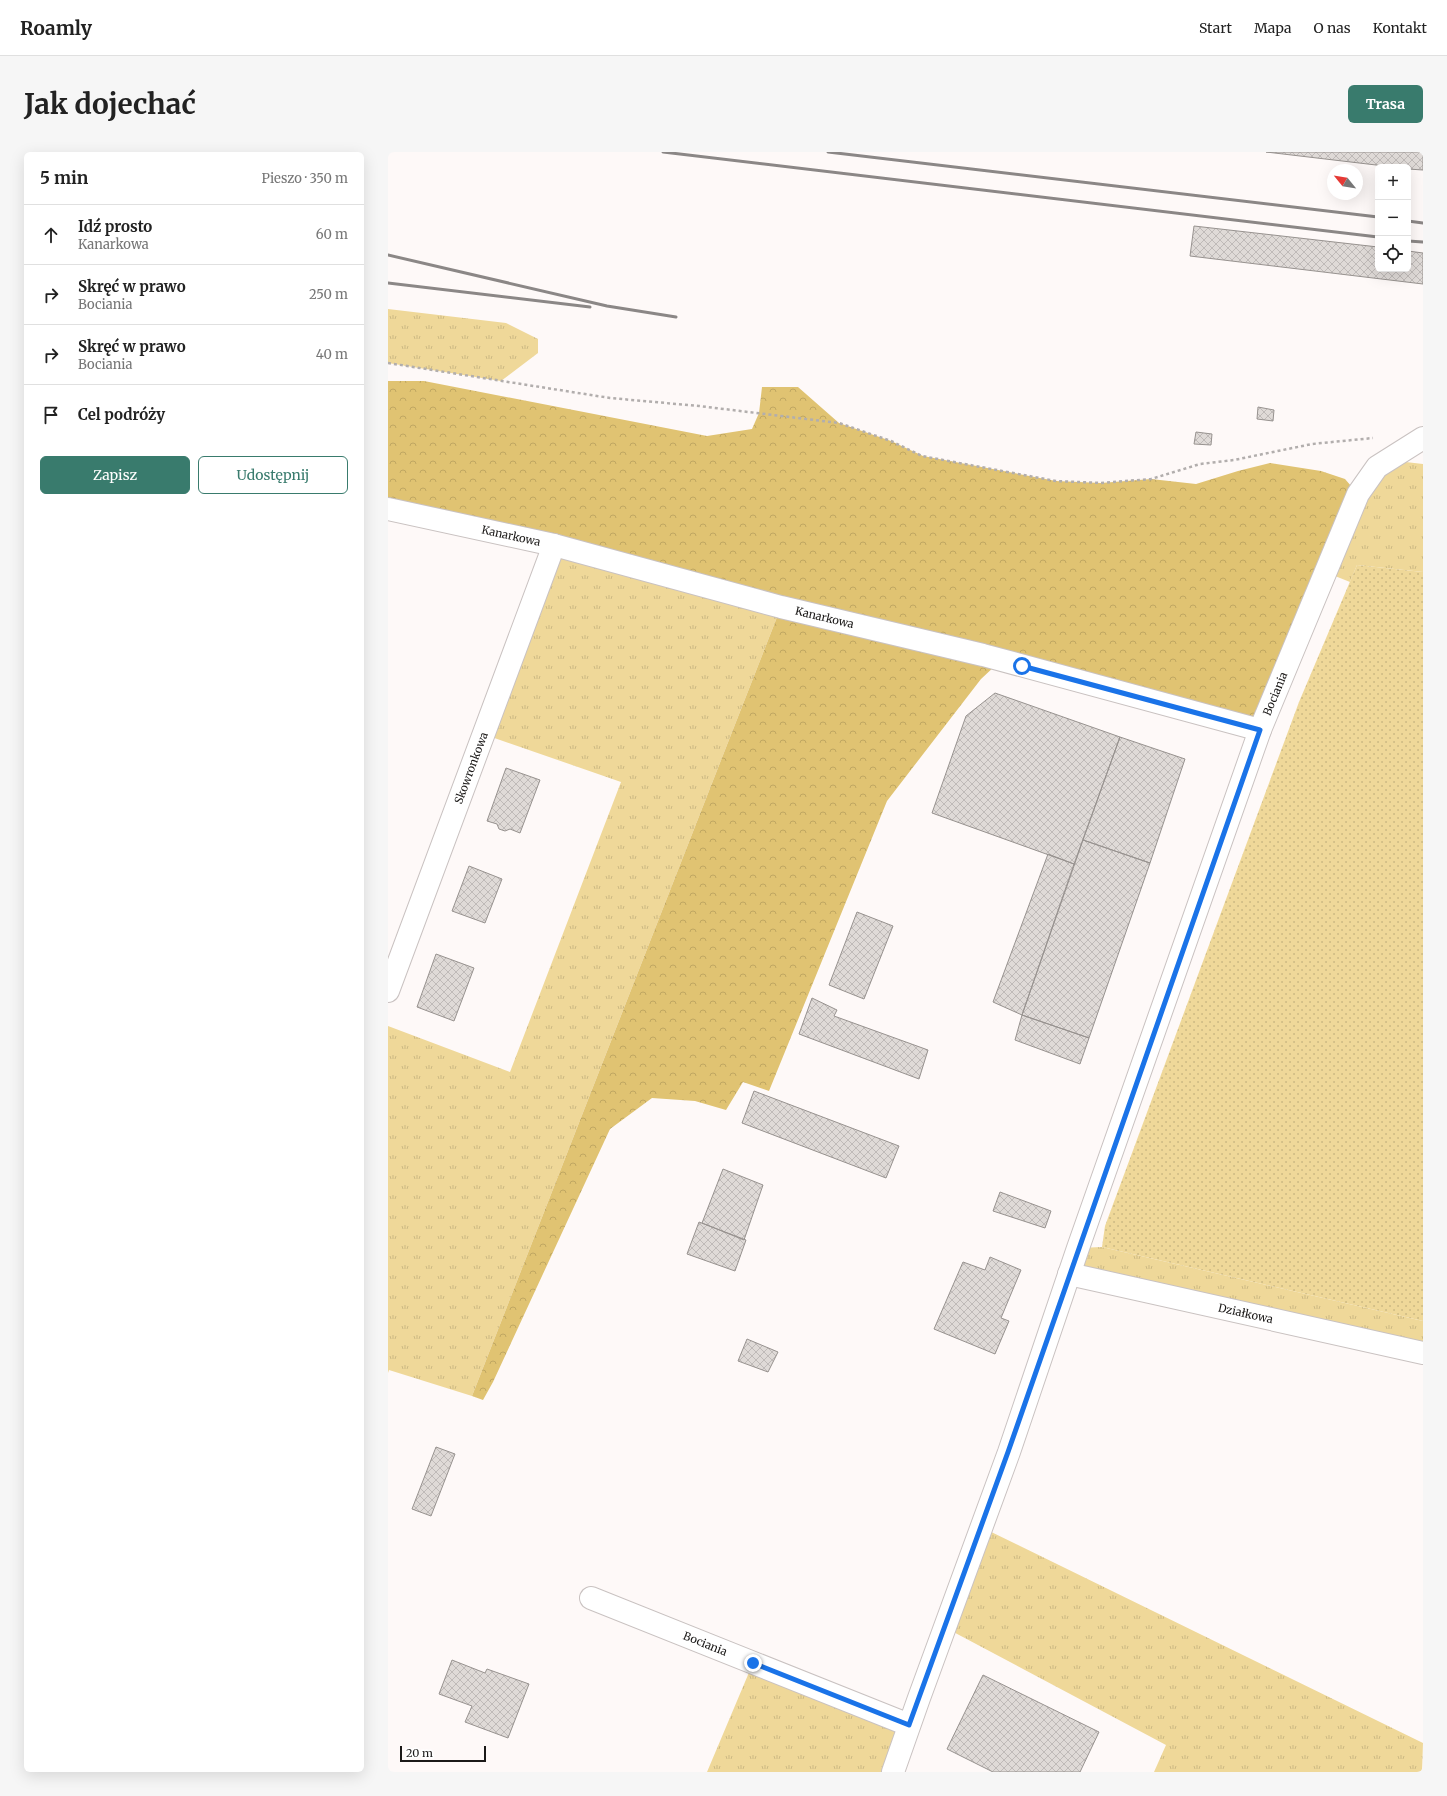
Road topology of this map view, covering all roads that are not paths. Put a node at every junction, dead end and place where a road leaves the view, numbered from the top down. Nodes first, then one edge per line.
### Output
1 (1423, 438) edge
2 (388, 509) edge
3 (554, 545) junction
4 (1260, 730) junction
5 (388, 991) edge
6 (1069, 1274) junction
7 (1423, 1353) edge
8 (591, 1598) dead end
9 (909, 1725) junction
10 (893, 1772) edge

1 - 4 street, Bociania
2 - 3 street, Kanarkowa
3 - 4 street, Kanarkowa
3 - 5 street, Skowronkowa
4 - 6 street, Bociania
6 - 7 street, Działkowa
6 - 9 street, Bociania
8 - 9 street, Bociania
9 - 10 street, Bociania

